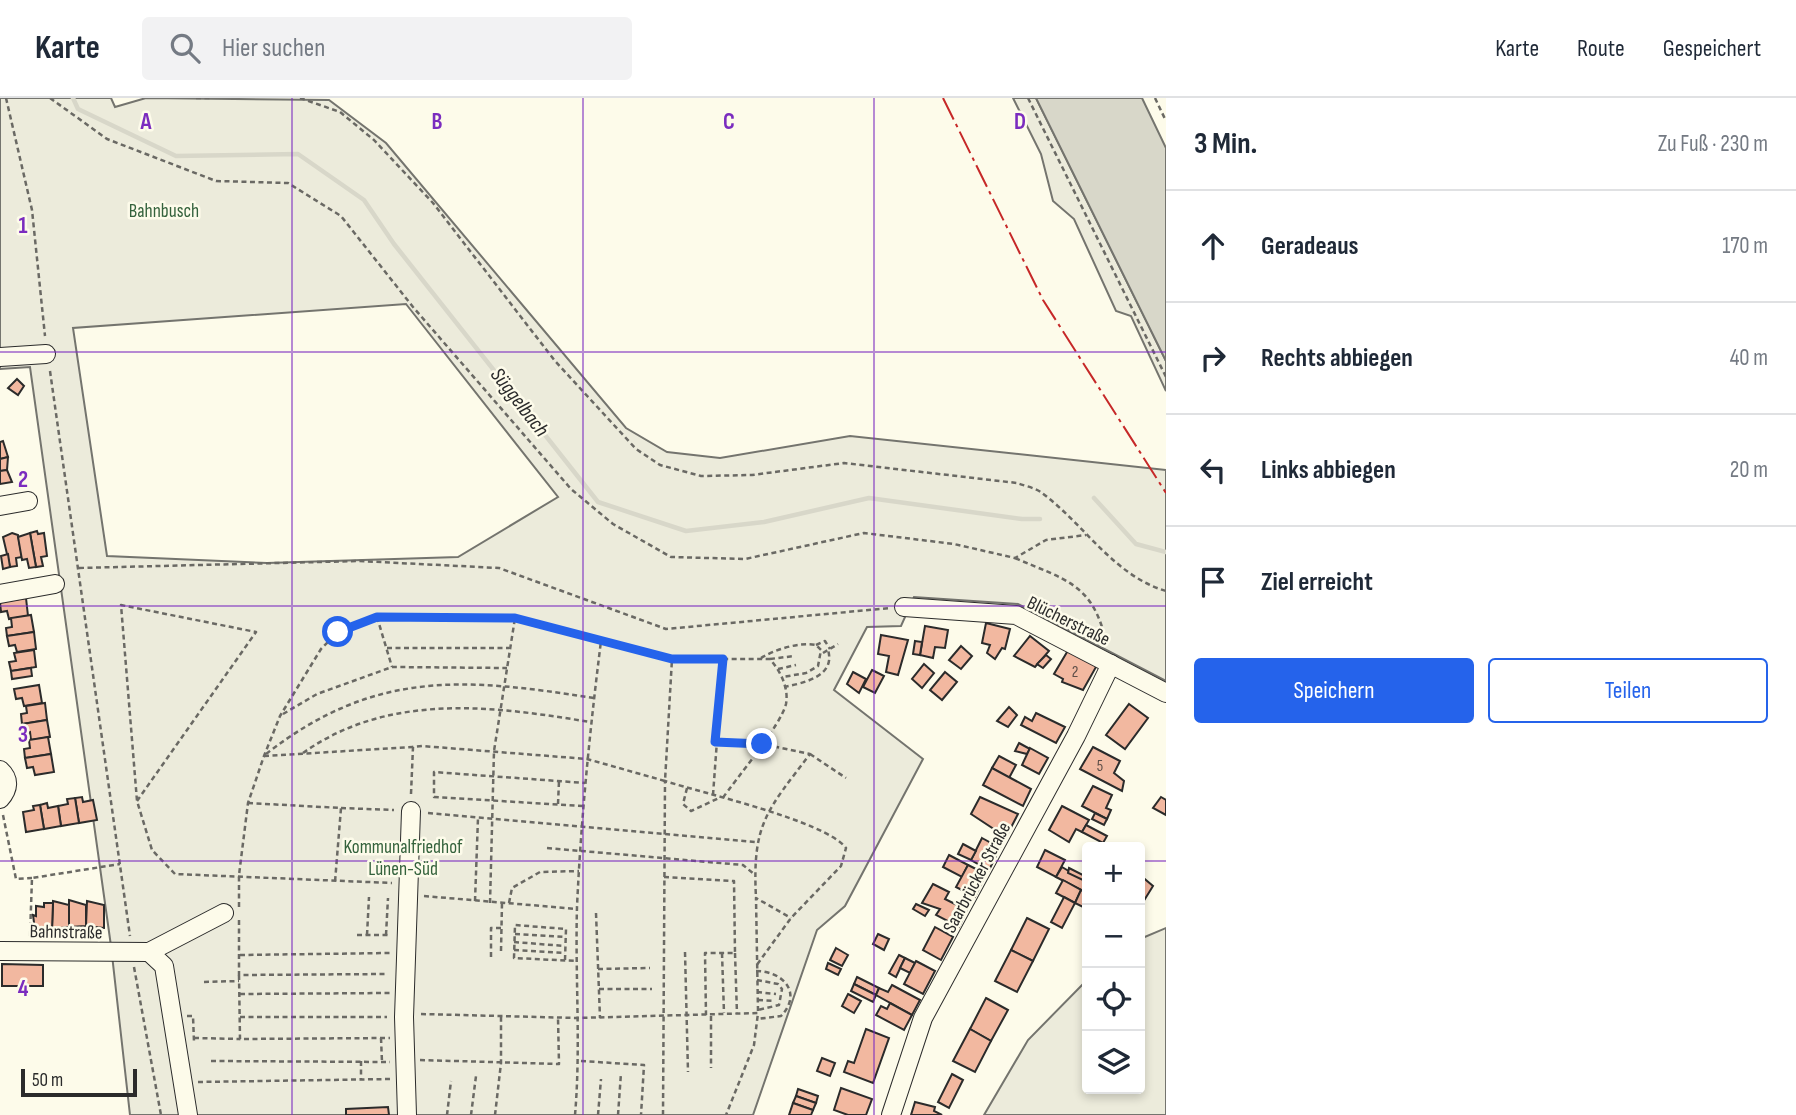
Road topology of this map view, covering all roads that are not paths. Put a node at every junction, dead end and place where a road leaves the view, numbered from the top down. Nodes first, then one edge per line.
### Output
1 (47, 354) road end
2 (0, 357) edge
3 (28, 501) dead end
4 (0, 506) edge
5 (55, 584) dead end
6 (0, 594) edge
7 (904, 607) road end
8 (1111, 664) junction
9 (1166, 693) edge
10 (0, 769) edge
11 (1, 806) edge
12 (411, 811) road end
13 (224, 913) dead end
14 (0, 951) edge
15 (141, 953) junction
16 (188, 1115) edge
17 (407, 1115) edge
18 (891, 1115) edge

1 - 2 street
3 - 4 street
5 - 6 street
7 - 8 street, Blücherstraße
8 - 9 street, Blücherstraße
8 - 18 street, Saarbrücker Straße
10 - 11 street
12 - 17 street
13 - 15 street
14 - 15 street, Bahnstraße
15 - 16 street

